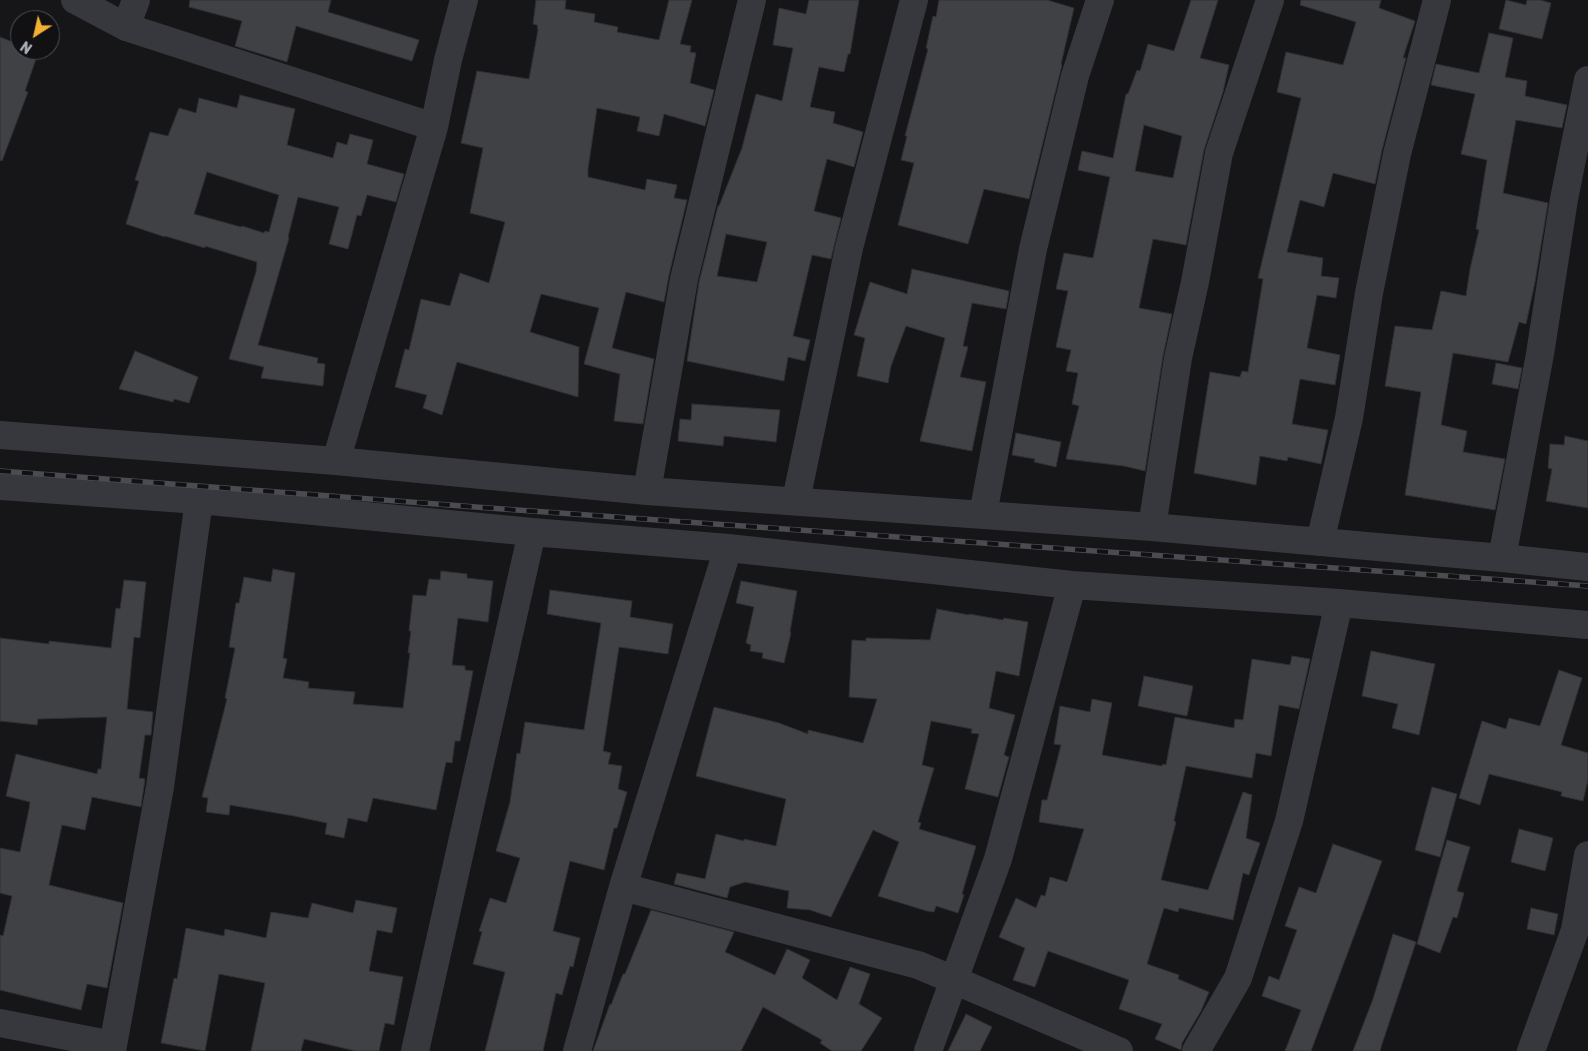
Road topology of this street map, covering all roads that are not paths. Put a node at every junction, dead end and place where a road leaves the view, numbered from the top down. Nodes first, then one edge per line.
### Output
1 (75, 0) edge
2 (136, 0) edge
3 (464, 0) edge
4 (752, 0) edge
5 (914, 0) edge
6 (1100, 0) edge
7 (1270, 0) edge
8 (1437, 0) edge
9 (126, 27) junction
10 (1588, 80) edge
11 (434, 127) junction
12 (0, 436) edge
13 (336, 461) junction
14 (0, 486) edge
15 (647, 491) junction
16 (198, 500) junction
17 (796, 500) junction
18 (983, 514) junction
19 (1152, 526) junction
20 (532, 532) junction
21 (1320, 542) junction
22 (728, 548) junction
23 (1502, 558) junction
24 (1588, 567) edge
25 (1072, 585) junction
26 (1340, 603) junction
27 (1588, 625) edge
28 (1588, 855) edge
29 (623, 887) junction
30 (954, 980) junction
31 (0, 1023) edge
32 (112, 1048) edge
33 (415, 1051) edge
34 (577, 1051) edge
35 (928, 1051) edge
36 (1119, 1051) edge
37 (1196, 1051) edge
38 (1531, 1051) edge

1 - 9 street
2 - 9 street
3 - 11 street
4 - 15 street
5 - 17 street
6 - 18 street
7 - 19 street
8 - 21 street
9 - 11 street
10 - 23 street
11 - 13 street
12 - 13 street
13 - 15 street
14 - 16 street
15 - 17 street
16 - 20 street
16 - 32 street
17 - 18 street
18 - 19 street
19 - 21 street
20 - 22 street
20 - 33 street
21 - 23 street
22 - 25 street
22 - 29 street
23 - 24 street
25 - 26 street
25 - 30 street
26 - 27 street
26 - 37 street
28 - 38 street
29 - 30 street
29 - 34 street
30 - 35 street
30 - 36 street
31 - 32 street

